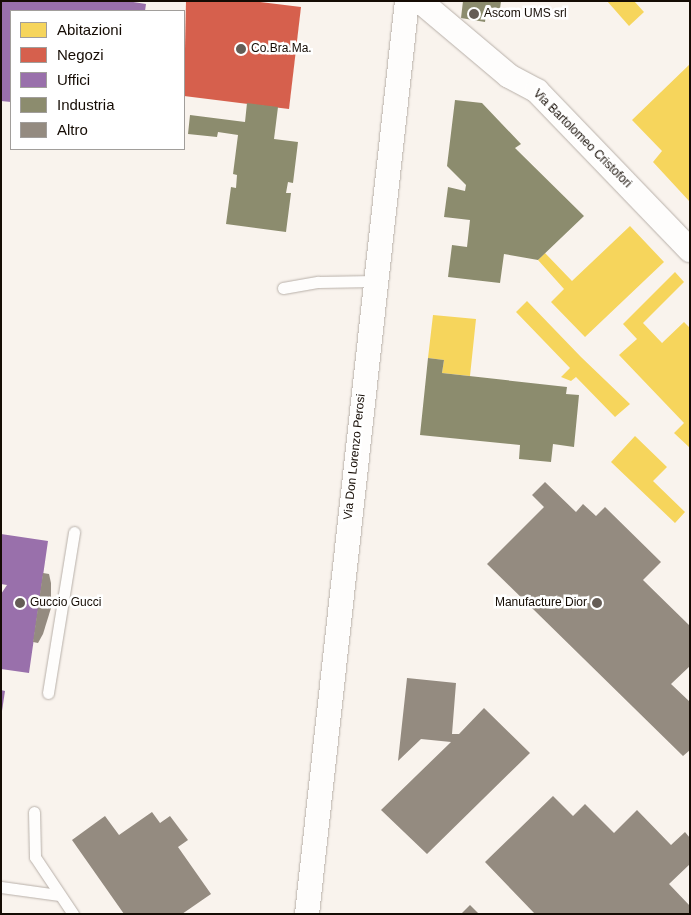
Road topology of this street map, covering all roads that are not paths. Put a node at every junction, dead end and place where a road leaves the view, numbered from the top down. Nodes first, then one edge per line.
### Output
1 (407, 1) edge
2 (420, 1) edge
3 (690, 250) edge
4 (375, 281) junction
5 (283, 288) dead end
6 (74, 532) dead end
7 (48, 693) dead end
8 (34, 812) dead end
9 (1, 887) edge
10 (59, 895) junction
11 (73, 914) edge
12 (307, 914) edge

1 - 4 street, Via Don Lorenzo Perosi
2 - 3 street, Via Bartolomeo Cristofori
4 - 5 lane
4 - 12 street, Via Don Lorenzo Perosi
6 - 7 lane
8 - 10 lane
9 - 10 lane
10 - 11 lane

